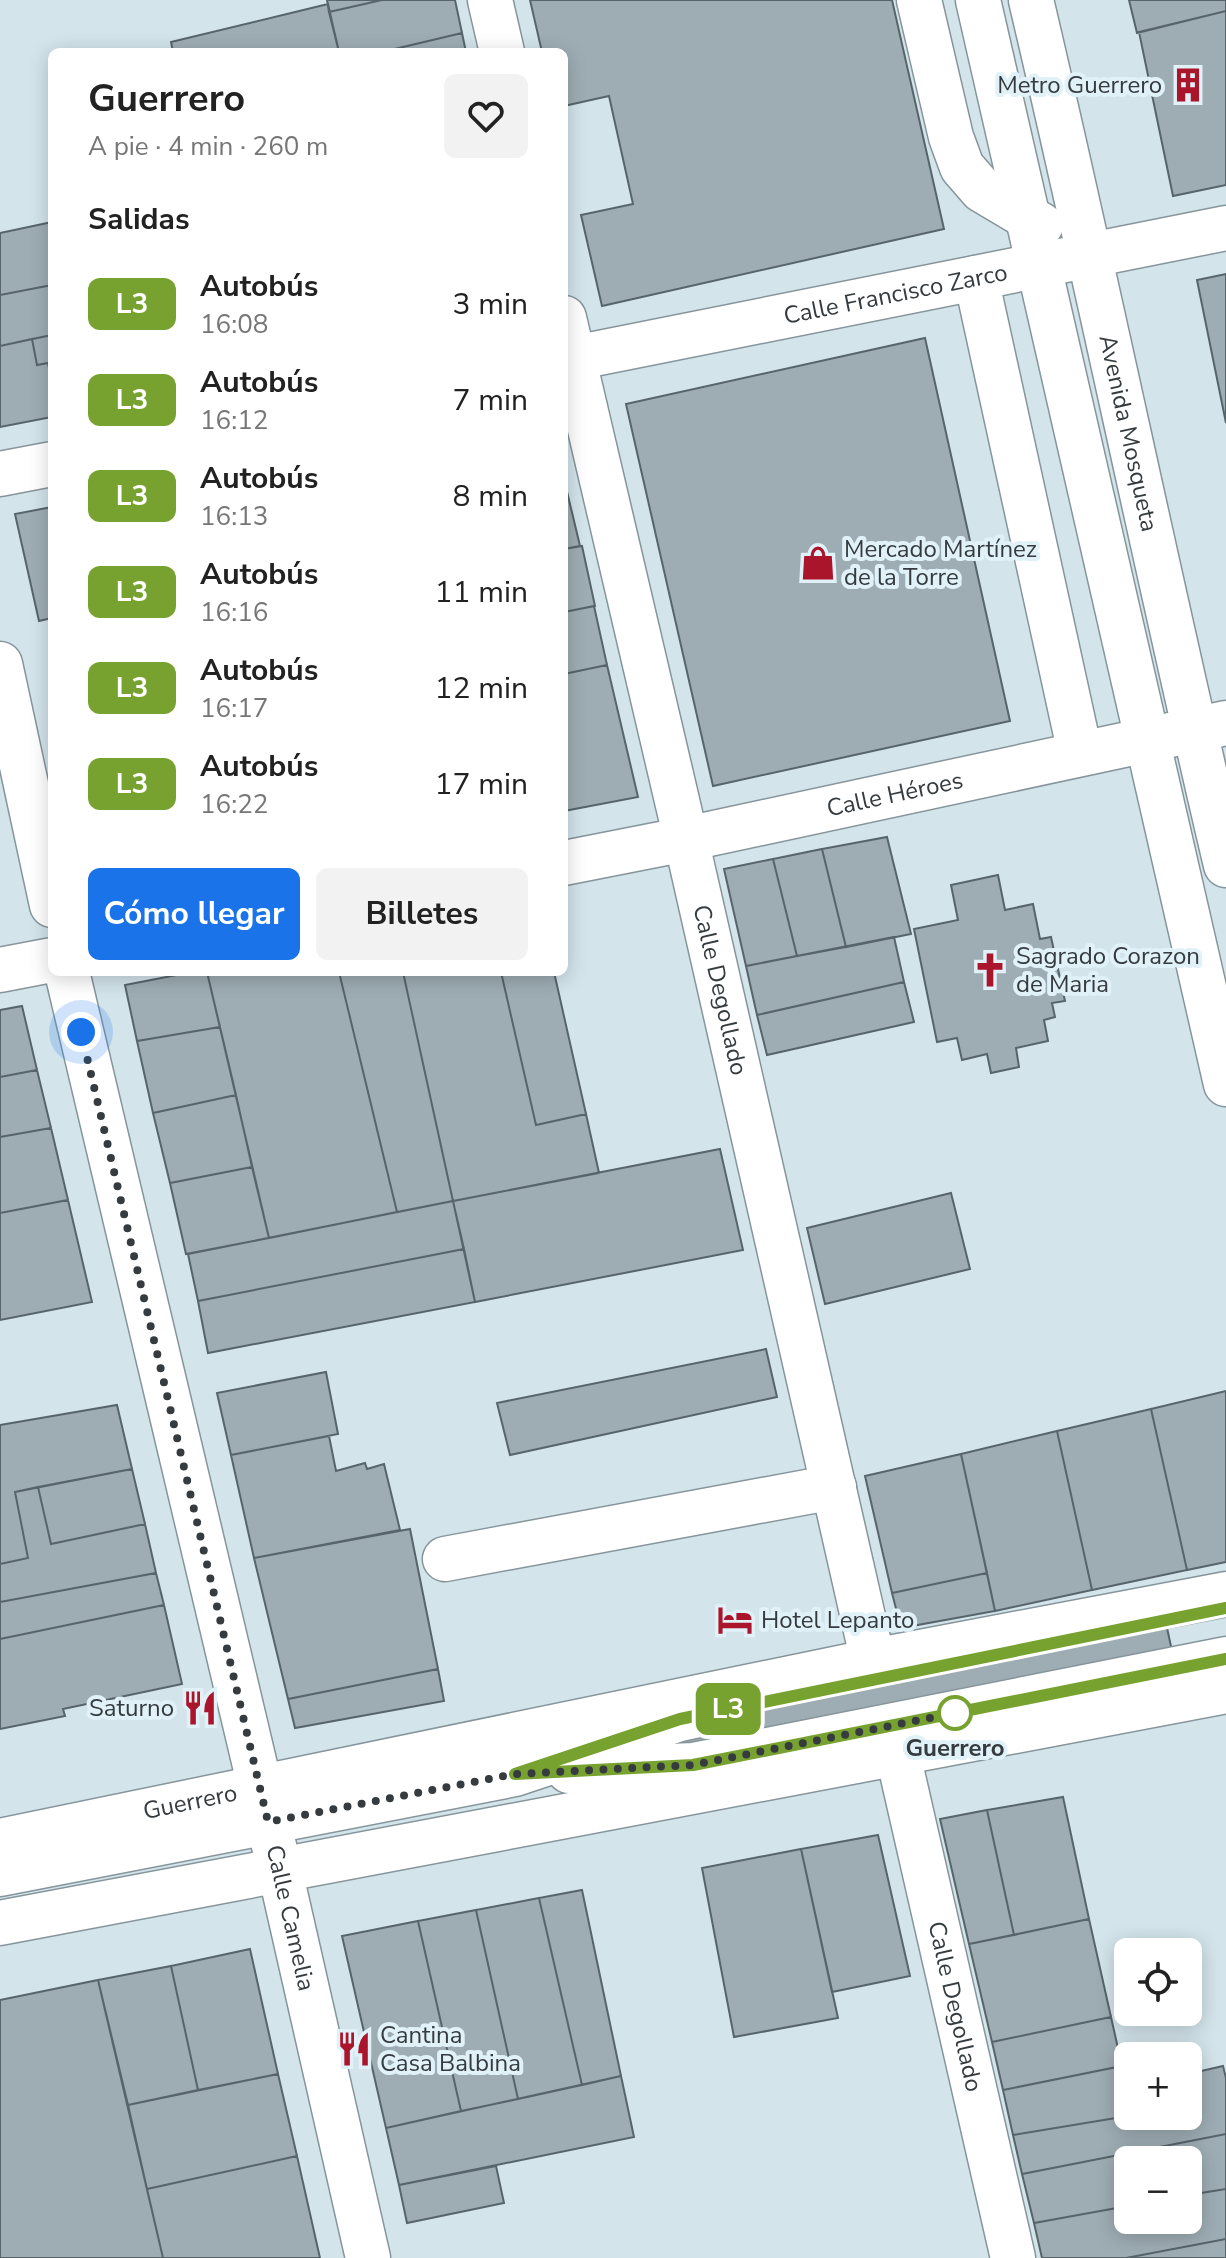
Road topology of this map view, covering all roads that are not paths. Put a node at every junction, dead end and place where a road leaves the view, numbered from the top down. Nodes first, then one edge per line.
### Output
1 (490, 0) edge
2 (919, 0) edge
3 (978, 0) edge
4 (1031, 0) edge
5 (501, 48) edge
6 (1028, 218) junction
7 (1226, 228) edge
8 (1091, 255) junction
9 (1039, 265) junction
10 (976, 278) junction
11 (568, 345) edge
12 (568, 349) edge
13 (48, 465) edge
14 (0, 474) edge
15 (0, 664) edge
16 (1210, 726) edge
17 (1146, 739) junction
18 (1080, 753) junction
19 (686, 839) junction
20 (568, 862) edge
21 (1226, 865) edge
22 (48, 886) edge
23 (48, 961) edge
24 (0, 970) edge
25 (68, 976) edge
26 (1226, 1084) edge
27 (834, 1487) junction
28 (445, 1559) dead end
29 (1226, 1594) edge
30 (1226, 1608) edge
31 (1226, 1659) edge
32 (873, 1661) junction
33 (1226, 1691) edge
34 (898, 1755) junction
35 (515, 1774) junction
36 (264, 1804) junction
37 (0, 1841) edge
38 (280, 1871) junction
39 (0, 1874) edge
40 (0, 1923) edge
41 (368, 2258) edge
42 (1013, 2258) edge

1 - 5 street
2 - 6 street
3 - 6 street
4 - 8 street, Avenida Mosqueta
6 - 8 street
6 - 9 street
7 - 8 street, Calle Francisco Zarco
8 - 9 street, Calle Francisco Zarco
8 - 16 street, Avenida Mosqueta
9 - 10 street, Calle Francisco Zarco
9 - 17 street
10 - 11 street, Calle Francisco Zarco
10 - 18 street
12 - 19 street, Calle Degollado
13 - 14 street
15 - 22 street
16 - 17 street, Calle Héroes
16 - 21 street, Avenida Mosqueta
17 - 18 street, Calle Héroes
17 - 26 street
18 - 19 street, Calle Héroes
19 - 20 street, Calle Héroes
19 - 27 street, Calle Degollado
23 - 24 street
25 - 36 street, Calle Camelia
27 - 28 street
27 - 32 street, Calle Degollado
29 - 32 street, Guerrero
30 - 35 street
31 - 35 street
32 - 36 street, Guerrero
33 - 34 street
34 - 38 street
34 - 42 street, Calle Degollado
35 - 36 street
36 - 37 street, Guerrero
36 - 38 street, Calle Camelia
36 - 39 street
38 - 40 street
38 - 41 street, Calle Camelia

